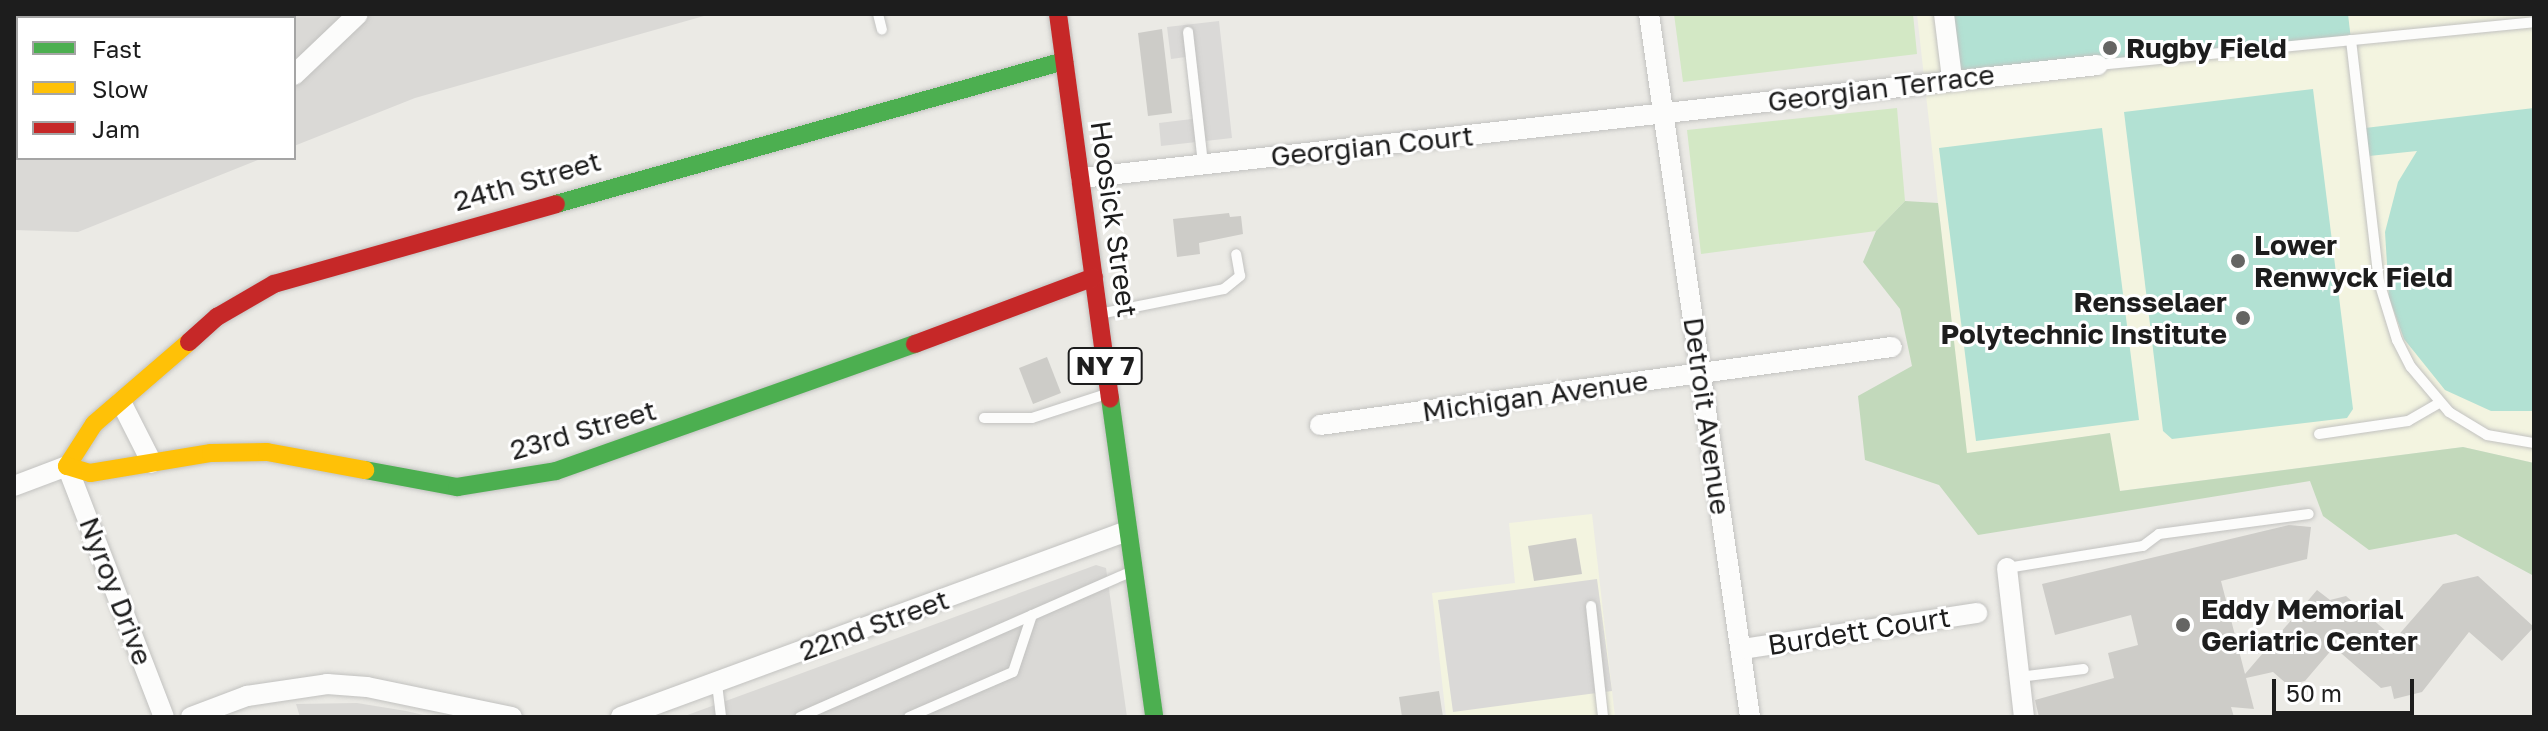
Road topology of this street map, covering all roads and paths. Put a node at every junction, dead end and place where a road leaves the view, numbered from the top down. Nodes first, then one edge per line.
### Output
1 (358, 14) edge
2 (878, 14) edge
3 (1058, 14) edge
4 (1649, 14) edge
5 (1944, 14) edge
6 (2534, 22) edge
7 (882, 30) dead end
8 (1188, 32) dead end
9 (2351, 40) junction
10 (1064, 61) junction
11 (2098, 65) joint
12 (296, 73) edge
13 (1952, 78) junction
14 (1664, 114) junction
15 (1203, 164) junction
16 (1081, 178) junction
17 (1236, 254) dead end
18 (1094, 277) junction
19 (1098, 314) junction
20 (1892, 347) dead end
21 (1701, 374) junction
22 (1109, 394) junction
23 (121, 402) junction
24 (2439, 403) junction
25 (984, 418) dead end
26 (1320, 425) dead end
27 (2319, 434) dead end
28 (2534, 443) edge
29 (152, 463) junction
30 (67, 466) junction
31 (14, 486) edge
32 (2309, 514) dead end
33 (1127, 531) junction
34 (2007, 568) joint
35 (1133, 570) junction
36 (1591, 606) dead end
37 (1977, 613) dead end
38 (1032, 615) junction
39 (1742, 649) junction
40 (2084, 669) dead end
41 (2019, 677) junction
42 (717, 684) junction
43 (164, 717) edge
44 (191, 717) edge
45 (512, 717) edge
46 (621, 717) edge
47 (721, 717) edge
48 (800, 717) edge
49 (909, 717) edge
50 (1154, 717) edge
51 (1603, 717) edge
52 (1750, 717) edge
53 (2024, 717) edge

1 - 12 street
2 - 7 lane
3 - 10 main road, Hoosick Street / NY 7
4 - 14 street, Detroit Avenue
5 - 13 street
6 - 9 lane
8 - 15 lane
9 - 11 lane
9 - 24 lane
10 - 16 main road, Hoosick Street / NY 7
10 - 23 main road, 24th Street
11 - 13 street, Georgian Terrace
13 - 14 street, Georgian Terrace
14 - 15 street, Georgian Court
14 - 21 street, Detroit Avenue
15 - 16 street, Georgian Court
16 - 18 main road, Hoosick Street / NY 7
17 - 19 lane
18 - 19 main road, Hoosick Street / NY 7
18 - 29 main road, 23rd Street
19 - 22 main road, Hoosick Street / NY 7
20 - 21 street, Michigan Avenue
21 - 26 street, Michigan Avenue
21 - 39 street, Detroit Avenue
22 - 25 lane
22 - 33 main road, Hoosick Street / NY 7
23 - 29 street
23 - 30 main road, 24th Street
24 - 27 lane
24 - 28 lane
29 - 30 main road, 23rd Street
30 - 31 street
30 - 43 street, Nyroy Drive
32 - 34 lane
33 - 35 main road, Hoosick Street / NY 7
33 - 42 street, 22nd Street
34 - 41 street
35 - 38 lane
35 - 50 main road, Hoosick Street / NY 7
36 - 51 lane
37 - 39 street, Burdett Court
38 - 48 lane
38 - 49 lane
39 - 52 street, Detroit Avenue
40 - 41 lane
41 - 53 street
42 - 46 street, 22nd Street
42 - 47 lane
44 - 45 street

